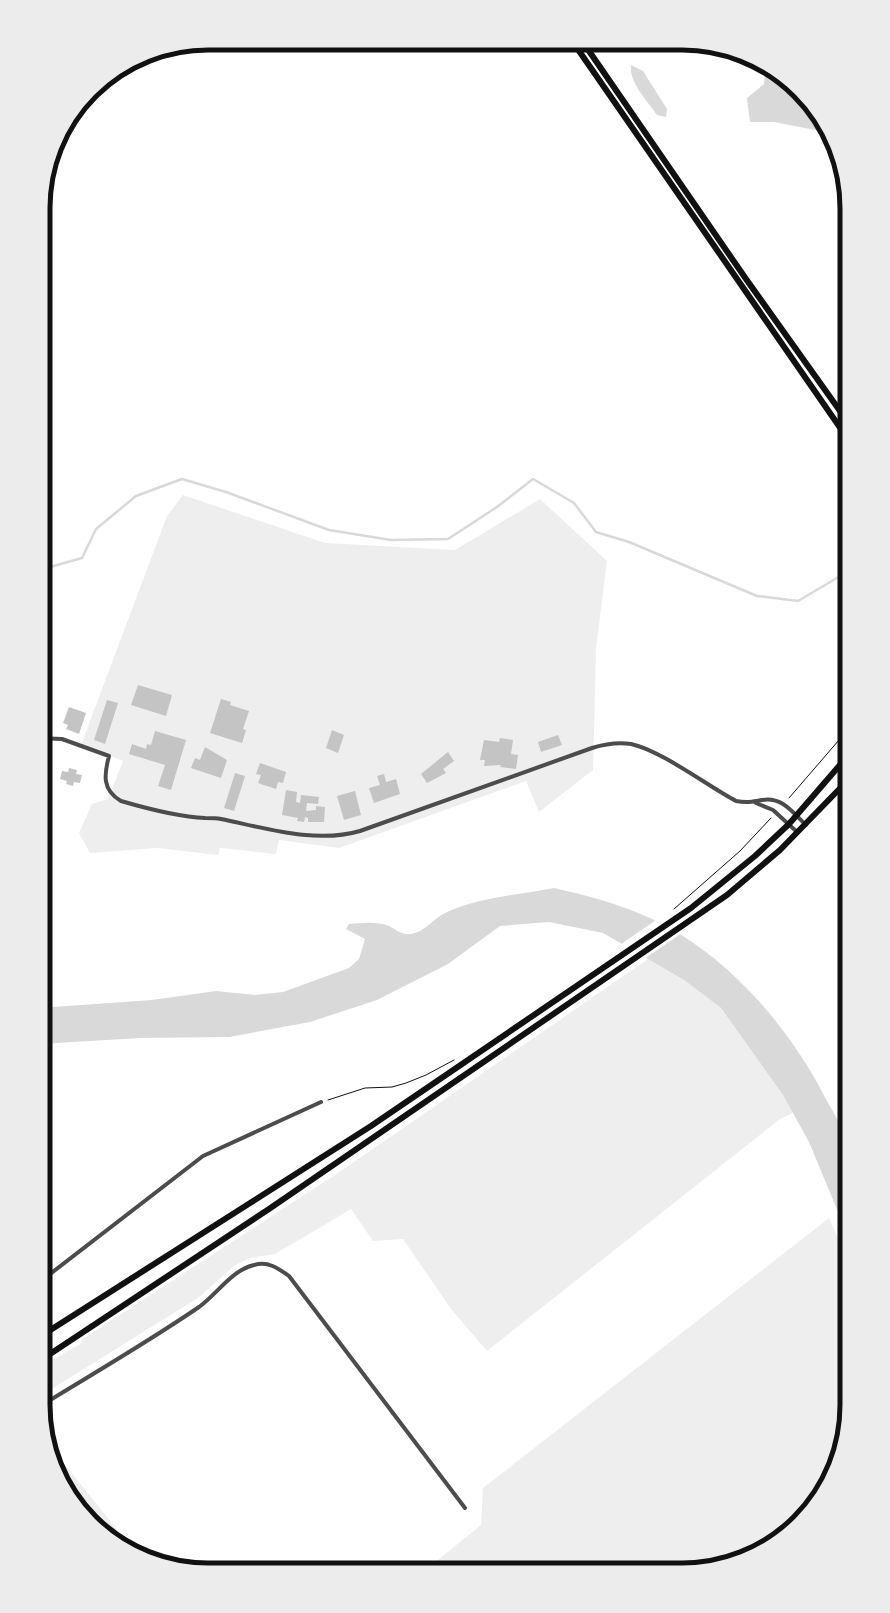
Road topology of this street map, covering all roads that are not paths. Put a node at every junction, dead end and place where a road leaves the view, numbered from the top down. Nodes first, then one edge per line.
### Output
1 (578, 50) edge
2 (588, 50) edge
3 (840, 410) edge
4 (840, 428) edge
5 (50, 737) edge
6 (840, 765) edge
7 (840, 789) edge
8 (756, 803) junction
9 (796, 816) junction
10 (789, 824) junction
11 (806, 825) junction
12 (798, 833) junction
13 (321, 1102) road end
14 (50, 1274) edge
15 (50, 1330) edge
16 (50, 1354) edge
17 (50, 1401) edge
18 (465, 1508) dead end

1 - 4 highway
2 - 3 highway
5 - 8 street
6 - 9 highway
7 - 11 highway
8 - 9 street
8 - 10 street
9 - 10 highway
9 - 11 street
10 - 12 street
10 - 15 highway
11 - 12 highway
12 - 16 highway
13 - 14 street
17 - 18 street

